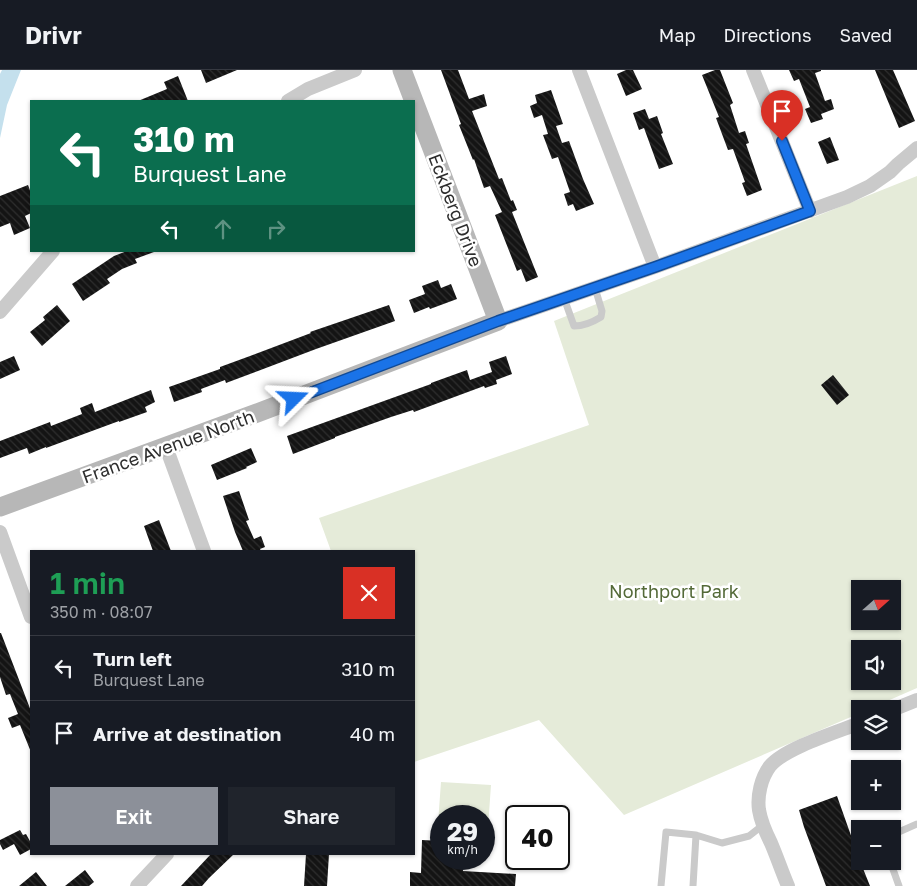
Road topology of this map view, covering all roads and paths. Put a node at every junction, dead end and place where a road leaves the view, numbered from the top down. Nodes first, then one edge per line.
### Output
1 (355, 70) edge
2 (402, 70) edge
3 (579, 70) edge
4 (753, 70) edge
5 (290, 100) edge
6 (413, 100) edge
7 (415, 104) edge
8 (917, 148) edge
9 (810, 211) junction
10 (52, 252) edge
11 (655, 267) junction
12 (595, 288) junction
13 (564, 298) junction
14 (0, 312) edge
15 (498, 321) junction
16 (166, 447) junction
17 (0, 507) edge
18 (0, 532) edge
19 (204, 550) edge
20 (30, 614) edge
21 (917, 700) edge
22 (901, 706) edge
23 (851, 727) edge
24 (917, 824) edge
25 (763, 825) junction
26 (901, 831) edge
27 (696, 835) junction
28 (163, 855) edge
29 (893, 870) edge
30 (137, 886) edge
31 (662, 886) edge
32 (693, 886) edge
33 (788, 886) edge
34 (899, 886) edge

1 - 5 street
2 - 6 street, Eckberg Drive
3 - 11 street
4 - 9 street
7 - 15 street, Eckberg Drive
8 - 9 street, France Avenue North
9 - 11 street, France Avenue North
10 - 14 street
11 - 12 street, France Avenue North
12 - 13 street, France Avenue North
12 - 13 lane
13 - 15 street, France Avenue North
15 - 16 street, France Avenue North
16 - 17 street, France Avenue North
16 - 19 street
18 - 20 street
21 - 22 street
23 - 25 street
24 - 26 lane
25 - 27 lane
25 - 33 street
27 - 31 lane
27 - 32 lane
28 - 30 street
29 - 34 lane

